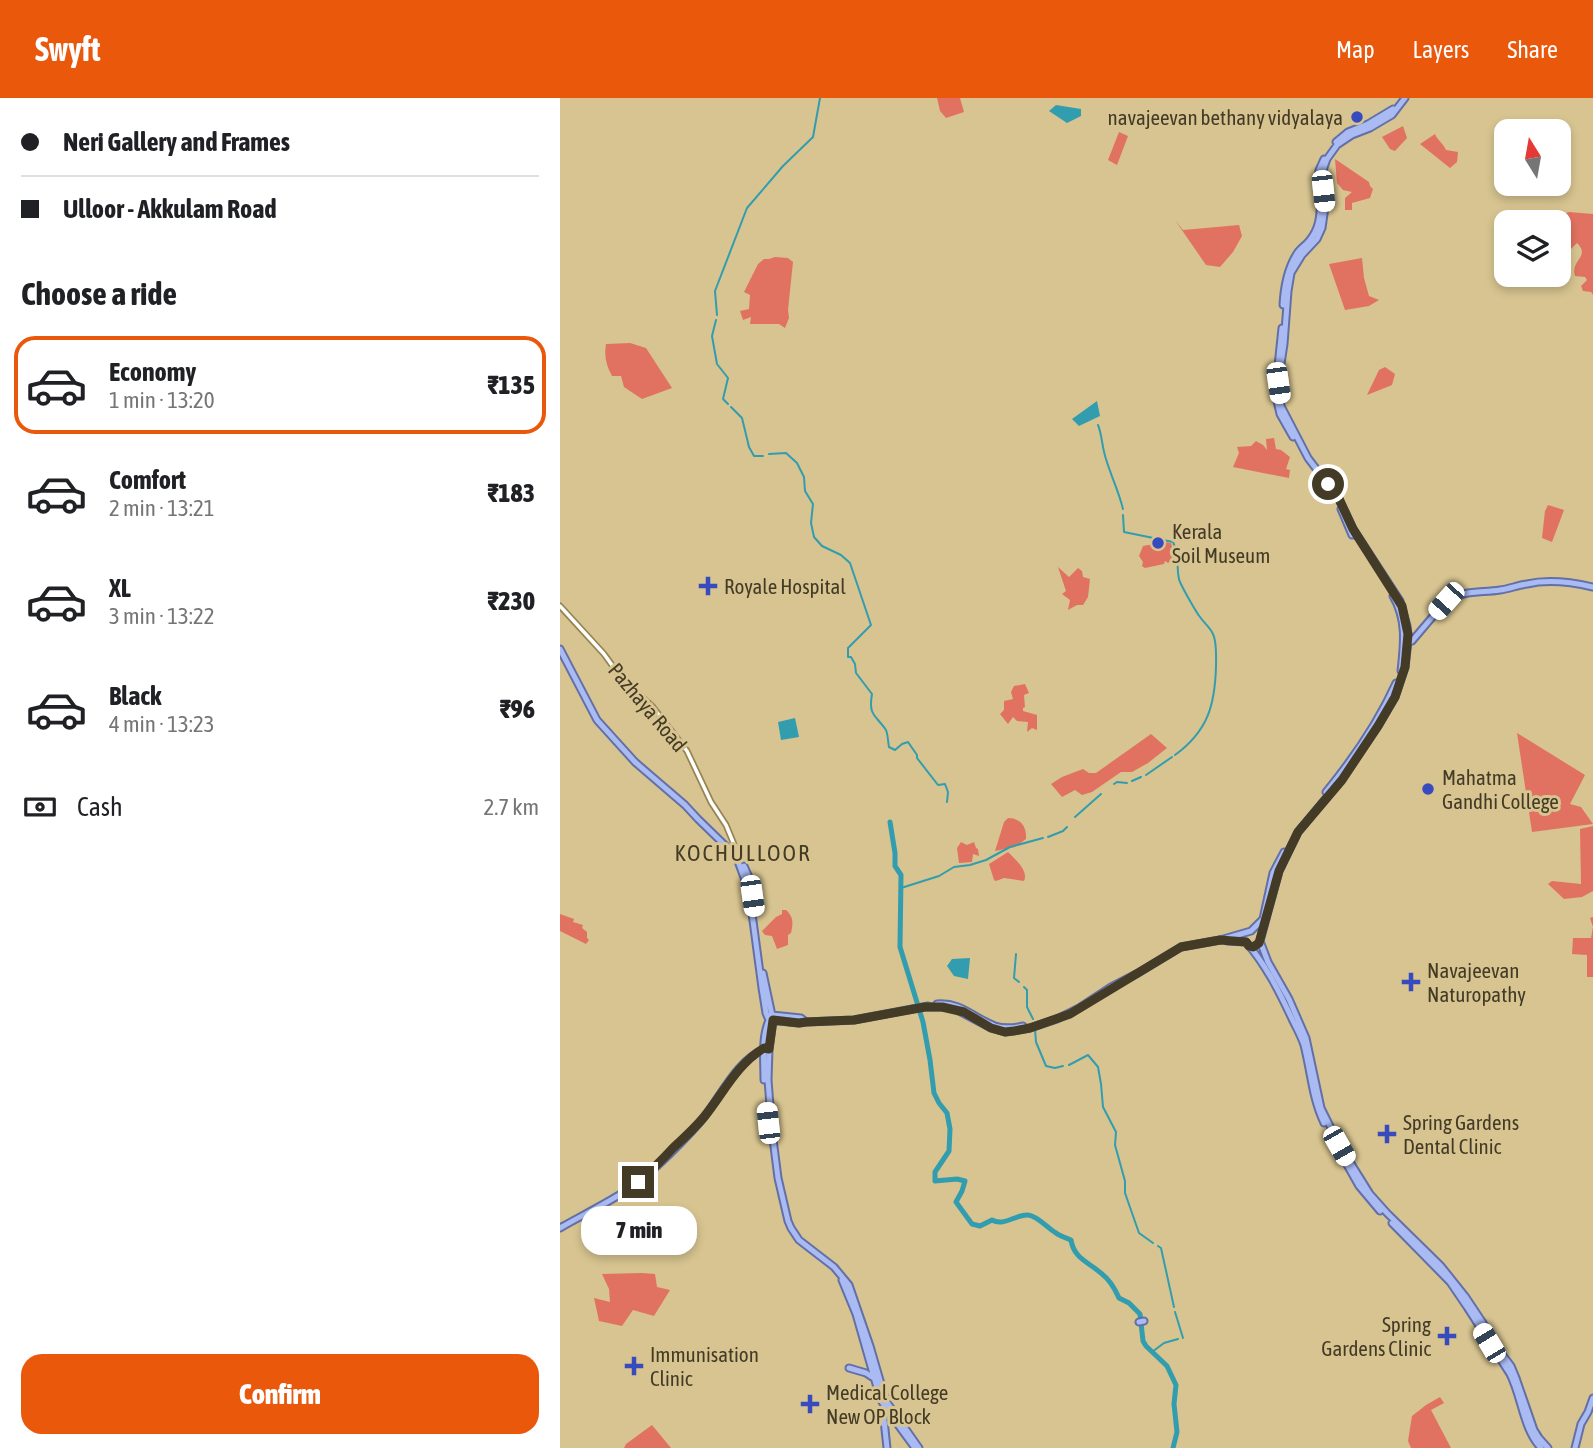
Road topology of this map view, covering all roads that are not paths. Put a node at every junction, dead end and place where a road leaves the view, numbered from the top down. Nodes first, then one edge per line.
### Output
1 (1404, 98) edge
2 (1593, 587) edge
3 (560, 606) edge
4 (1406, 642) junction
5 (560, 649) edge
6 (1402, 671) junction
7 (737, 855) junction
8 (1249, 932) junction
9 (1220, 940) junction
10 (1261, 940) junction
11 (1247, 944) junction
12 (1265, 962) junction
13 (771, 1018) junction
14 (766, 1035) junction
15 (766, 1049) junction
16 (754, 1055) junction
17 (1316, 1099) junction
18 (560, 1228) edge
19 (868, 1358) junction
20 (874, 1379) junction
21 (1593, 1398) edge
22 (885, 1404) junction
23 (1540, 1447) edge
24 (887, 1448) edge
25 (917, 1448) edge
26 (1548, 1448) edge
27 (1573, 1448) edge

1 - 4 main road
2 - 4 main road
3 - 7 street, Pazhaya Road
4 - 6 main road
5 - 7 main road
6 - 8 main road
6 - 10 main road
7 - 13 main road
8 - 9 main road
8 - 10 main road
8 - 11 main road
9 - 11 main road
9 - 13 main road
10 - 11 main road
10 - 12 main road
11 - 12 main road
12 - 17 main road
13 - 14 main road
13 - 15 main road
14 - 15 main road
14 - 16 main road
15 - 16 main road
15 - 19 main road
15 - 22 main road
16 - 18 main road
17 - 23 main road
17 - 26 main road
19 - 20 main road
19 - 20 main road
20 - 22 main road
21 - 27 main road
22 - 24 main road
22 - 25 main road

